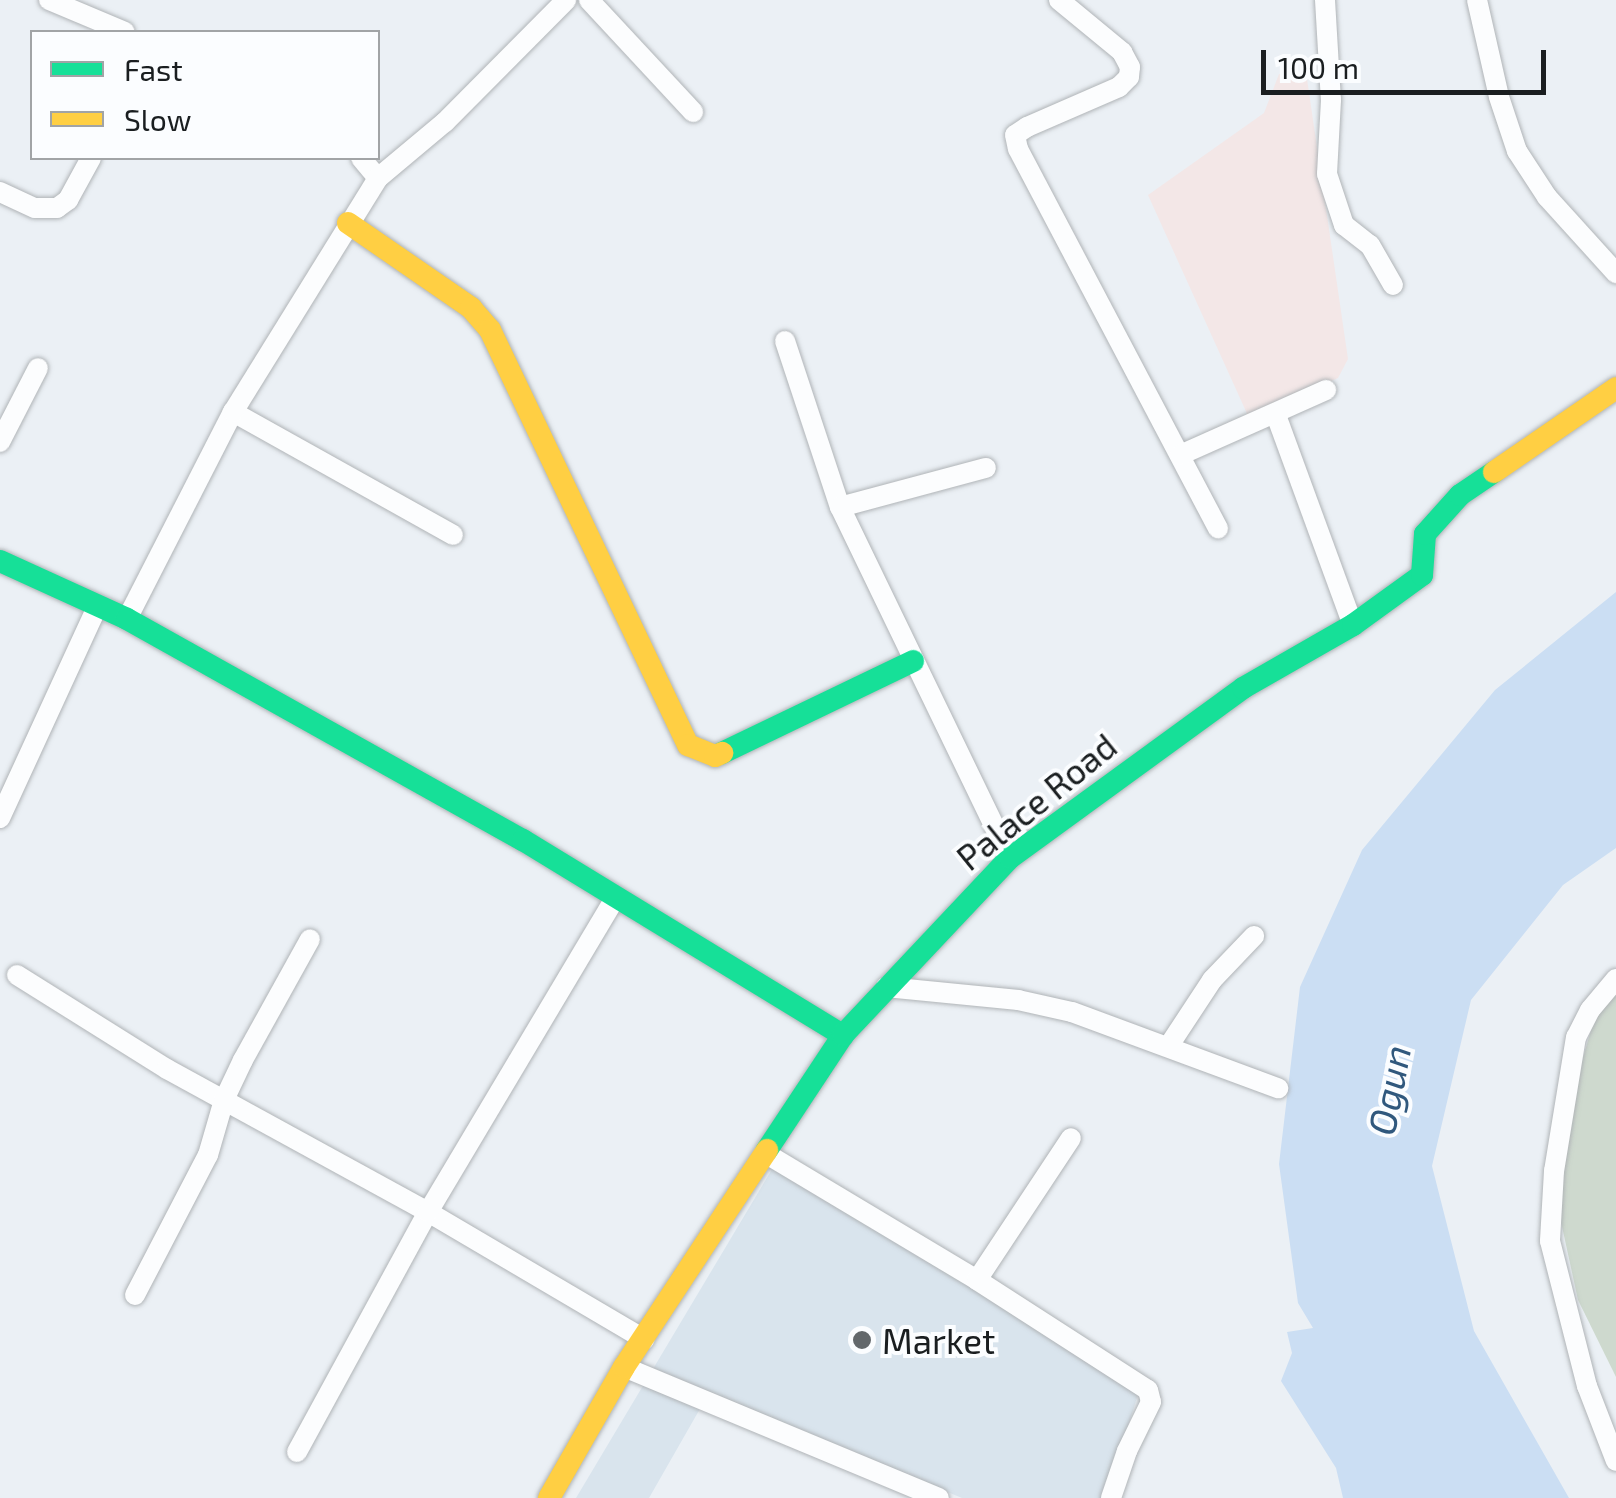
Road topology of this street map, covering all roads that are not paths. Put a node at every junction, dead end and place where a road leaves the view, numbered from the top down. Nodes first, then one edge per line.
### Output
1 (49, 0) edge
2 (566, 0) edge
3 (589, 0) edge
4 (1059, 0) edge
5 (1324, 0) edge
6 (1477, 0) edge
7 (120, 30) edge
8 (692, 112) dead end
9 (90, 160) edge
10 (363, 160) edge
11 (378, 178) junction
12 (0, 192) edge
13 (348, 222) junction
14 (1616, 274) edge
15 (1394, 285) dead end
16 (785, 342) dead end
17 (38, 368) dead end
18 (1616, 388) edge
19 (1326, 390) dead end
20 (233, 412) junction
21 (1276, 415) junction
22 (0, 442) edge
23 (1180, 455) junction
24 (986, 468) dead end
25 (840, 507) junction
26 (1218, 529) dead end
27 (453, 535) dead end
28 (0, 561) edge
29 (97, 608) junction
30 (127, 619) junction
31 (1353, 624) junction
32 (912, 661) junction
33 (0, 818) edge
34 (1010, 858) junction
35 (616, 897) junction
36 (1254, 936) dead end
37 (310, 938) dead end
38 (17, 976) dead end
39 (1616, 979) edge
40 (886, 987) junction
41 (843, 1035) junction
42 (1168, 1047) junction
43 (1278, 1088) dead end
44 (224, 1100) junction
45 (1071, 1138) dead end
46 (766, 1153) junction
47 (428, 1212) junction
48 (977, 1280) junction
49 (135, 1295) dead end
50 (644, 1338) junction
51 (624, 1367) junction
52 (296, 1452) dead end
53 (1616, 1461) edge
54 (549, 1498) edge
55 (939, 1498) edge
56 (1111, 1498) edge

1 - 7 street
2 - 11 street
3 - 8 street
4 - 23 street
5 - 15 street
6 - 14 street
9 - 12 street
10 - 11 street
11 - 13 street
13 - 20 street
13 - 32 street
16 - 25 street
17 - 22 street
18 - 31 street, Palace Road
19 - 21 street
20 - 27 street
20 - 30 street
21 - 23 street
21 - 31 street
23 - 26 street
24 - 25 street
25 - 32 street
28 - 29 street
29 - 30 street
29 - 33 street
30 - 35 street
31 - 34 street, Palace Road
32 - 34 street
34 - 40 street, Palace Road
35 - 41 street
35 - 47 street
36 - 42 street
37 - 44 street
38 - 44 street
39 - 53 street
40 - 41 street, Palace Road
40 - 42 street
41 - 46 street, Palace Road
42 - 43 street
44 - 47 street
44 - 49 street
45 - 48 street
46 - 48 street
46 - 50 street, Palace Road
47 - 50 street
47 - 52 street
48 - 56 street
50 - 51 street, Palace Road
51 - 54 street, Palace Road
51 - 55 street

